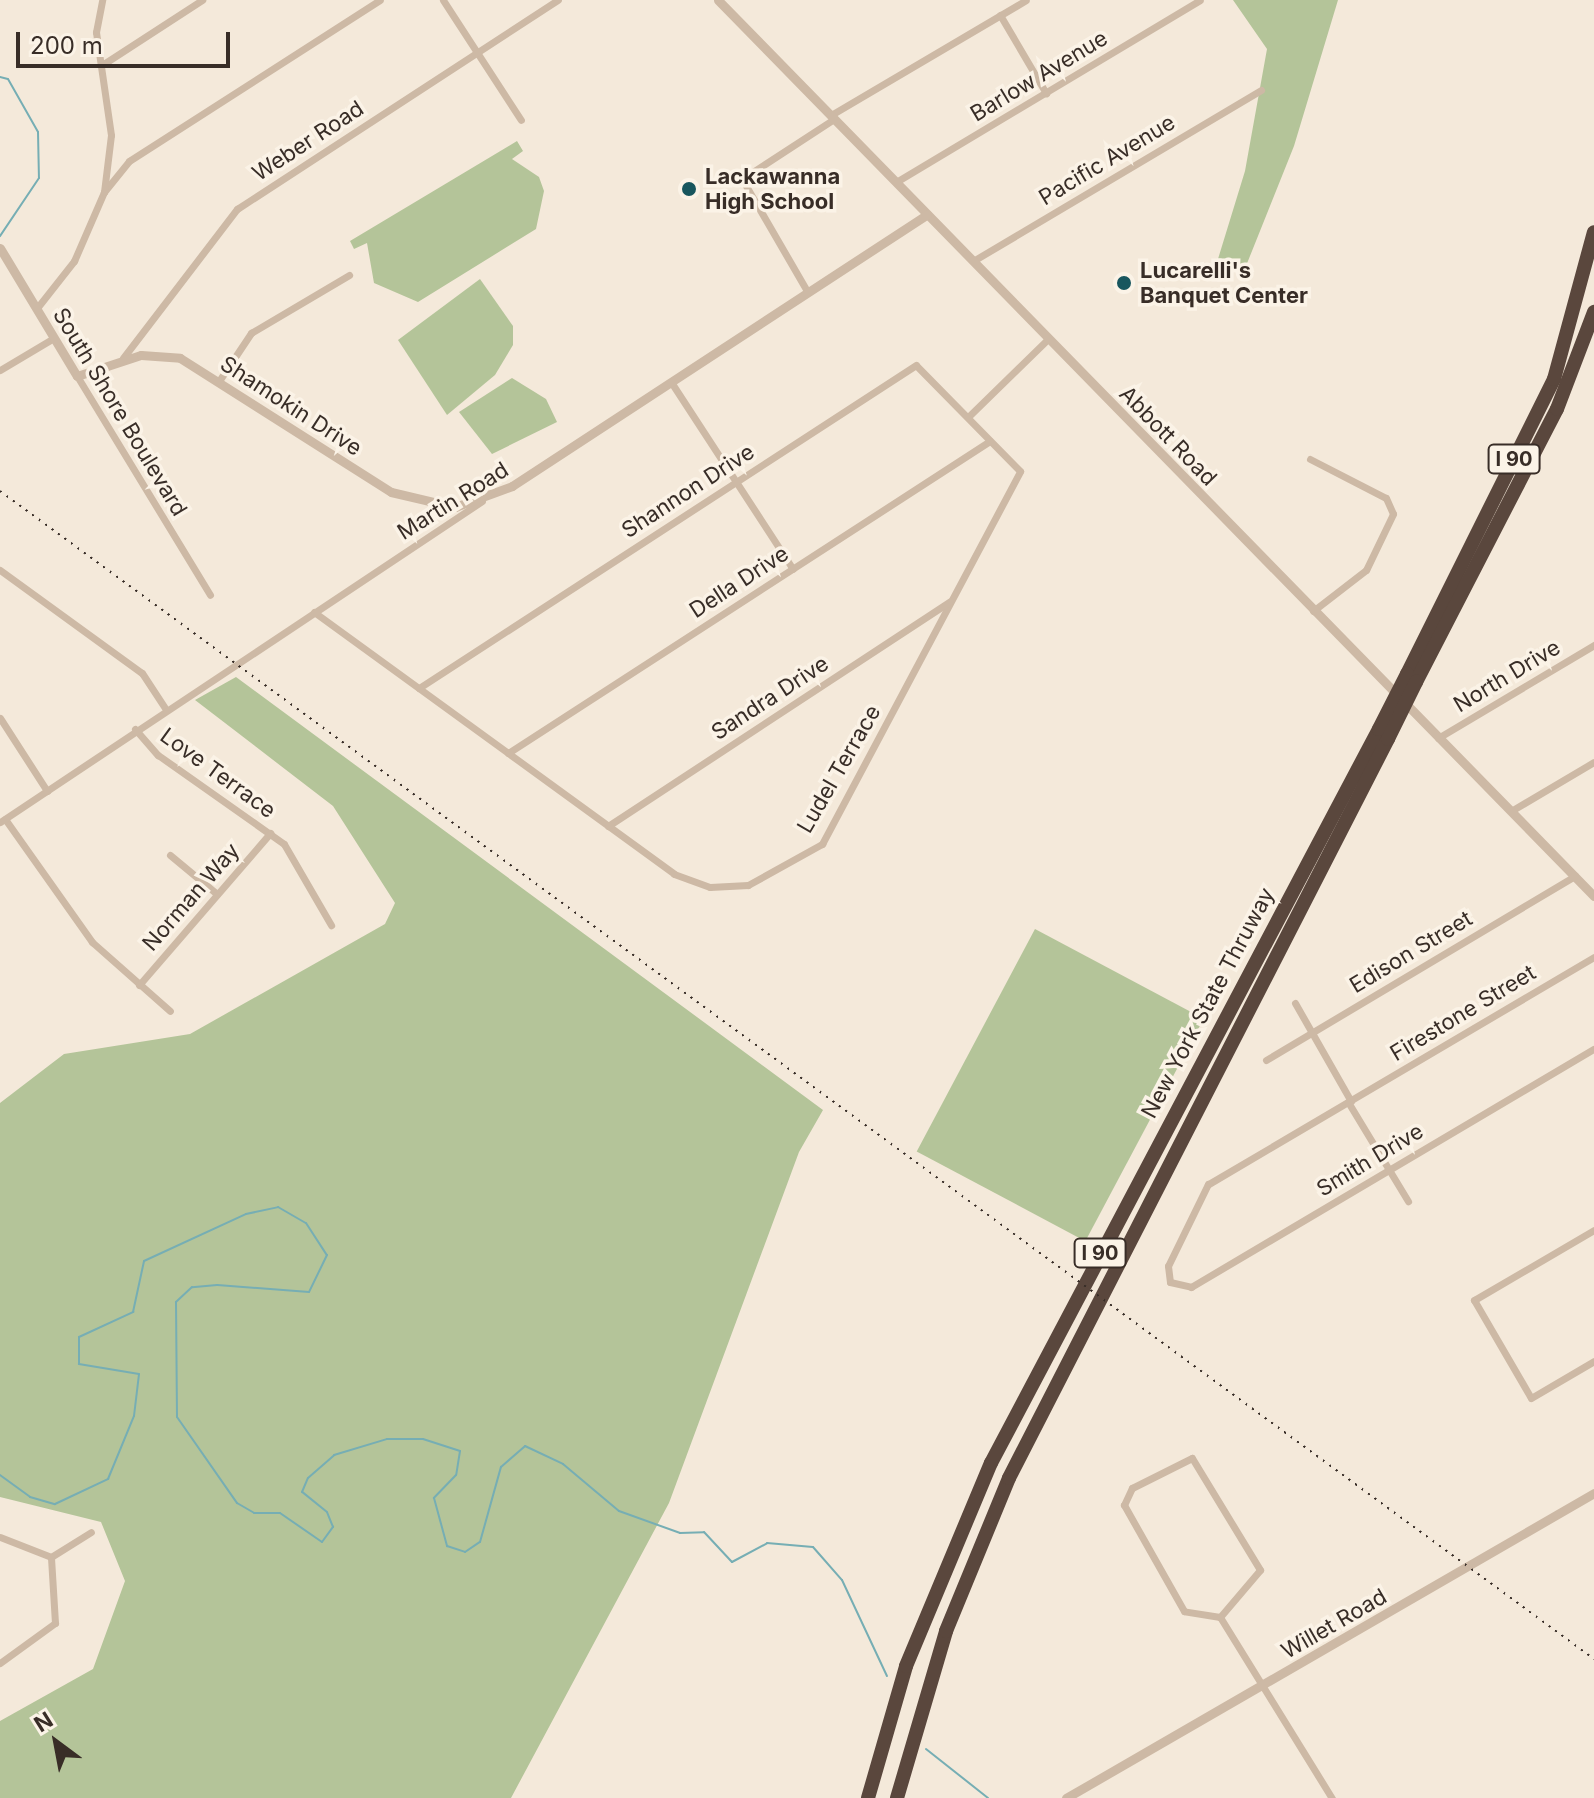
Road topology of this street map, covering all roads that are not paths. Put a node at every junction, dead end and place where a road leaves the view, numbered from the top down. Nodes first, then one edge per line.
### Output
1 (102, 0) edge
2 (202, 0) edge
3 (380, 0) edge
4 (443, 0) edge
5 (558, 0) edge
6 (1026, 0) edge
7 (1200, 0) edge
8 (722, 1) edge
9 (1000, 15) junction
10 (478, 52) junction
11 (105, 63) junction
12 (1261, 90) dead end
13 (1046, 93) junction
14 (833, 117) junction
15 (521, 120) dead end
16 (896, 182) junction
17 (104, 192) junction
18 (927, 214) junction
19 (1594, 232) edge
20 (1, 250) edge
21 (973, 261) junction
22 (349, 275) dead end
23 (807, 291) junction
24 (37, 308) junction
25 (1594, 312) edge
26 (54, 338) junction
27 (1048, 339) junction
28 (122, 359) junction
29 (0, 370) edge
30 (77, 376) junction
31 (219, 381) junction
32 (671, 382) junction
33 (968, 417) junction
34 (990, 441) junction
35 (1310, 459) dead end
36 (735, 481) junction
37 (482, 501) junction
38 (793, 569) junction
39 (0, 570) edge
40 (210, 595) dead end
41 (951, 600) junction
42 (1313, 611) junction
43 (314, 612) junction
44 (1594, 645) edge
45 (1411, 678) junction
46 (419, 688) junction
47 (165, 708) junction
48 (0, 718) edge
49 (135, 729) junction
50 (1384, 734) junction
51 (1438, 738) junction
52 (508, 753) junction
53 (1594, 762) edge
54 (47, 791) junction
55 (1511, 811) junction
56 (3, 820) edge
57 (608, 826) junction
58 (270, 833) junction
59 (170, 855) dead end
60 (1575, 876) junction
61 (217, 894) junction
62 (1594, 896) edge
63 (331, 925) dead end
64 (1594, 957) edge
65 (139, 985) junction
66 (1295, 1003) dead end
67 (170, 1011) dead end
68 (1311, 1033) junction
69 (1594, 1049) edge
70 (1266, 1060) dead end
71 (1350, 1102) junction
72 (1389, 1169) junction
73 (1408, 1201) dead end
74 (1594, 1230) edge
75 (1166, 1273) joint
76 (1594, 1361) edge
77 (1594, 1493) edge
78 (91, 1532) dead end
79 (0, 1537) edge
80 (51, 1557) junction
81 (1220, 1617) junction
82 (0, 1663) edge
83 (1264, 1686) junction
84 (1091, 1787) junction
85 (868, 1798) edge
86 (897, 1798) edge
87 (1066, 1798) edge
88 (1076, 1798) edge
89 (1332, 1798) edge

1 - 11 street
2 - 11 street
3 - 17 street
4 - 10 street
5 - 10 street, Weber Road
6 - 9 street
7 - 13 street, Barlow Avenue
8 - 14 street, Abbott Road
9 - 13 street
9 - 14 street
10 - 15 street
10 - 28 street, Weber Road
11 - 17 street
12 - 21 street, Pacific Avenue
13 - 16 street, Barlow Avenue
14 - 16 street, Abbott Road
14 - 23 street
16 - 18 street, Abbott Road
17 - 24 street
18 - 21 street, Abbott Road
18 - 23 street, Martin Road
19 - 45 highway, New York State Thruway / I 90
20 - 24 street, South Shore Boulevard
21 - 27 street, Abbott Road
22 - 31 street
23 - 32 street, Martin Road
24 - 26 street, South Shore Boulevard
25 - 45 highway, New York State Thruway / I 90
26 - 29 street
26 - 30 street, South Shore Boulevard
27 - 33 street
27 - 42 street, Abbott Road
28 - 30 street, Shamokin Drive
28 - 31 street, Shamokin Drive
30 - 40 street, South Shore Boulevard
31 - 37 street, Shamokin Drive
32 - 36 street
32 - 37 street, Martin Road
33 - 34 street, Ludel Terrace
33 - 36 street, Shannon Drive
34 - 38 street, Della Drive
34 - 41 street, Ludel Terrace
35 - 42 street
36 - 38 street
36 - 46 street, Shannon Drive
37 - 43 street, Martin Road
38 - 52 street, Della Drive
39 - 47 street
41 - 57 street, Sandra Drive
41 - 57 street, Ludel Terrace
42 - 51 street, Abbott Road
43 - 46 street, Ludel Terrace
43 - 47 street, Martin Road
44 - 51 street, North Drive
45 - 50 highway, New York State Thruway / I 90, bridge
46 - 52 street, Ludel Terrace
47 - 49 street, Martin Road
48 - 54 street
49 - 54 street, Martin Road
49 - 58 street, Love Terrace
50 - 85 highway, New York State Thruway / I 90
50 - 86 highway, New York State Thruway / I 90
51 - 55 street, Abbott Road
52 - 57 street, Ludel Terrace
53 - 55 street
54 - 56 street, Martin Road
55 - 60 street, Abbott Road
56 - 65 street
58 - 61 street, Norman Way
58 - 63 street, Love Terrace
59 - 61 street
60 - 62 street, Abbott Road
60 - 68 street, Edison Street
61 - 65 street, Norman Way
64 - 71 street, Firestone Street
65 - 67 street
66 - 68 street
68 - 70 street, Edison Street
68 - 71 street
69 - 72 street, Smith Drive
71 - 72 street
71 - 75 street, Firestone Street
72 - 73 street
72 - 75 street, Smith Drive
74 - 76 street
77 - 83 street, Willet Road
78 - 80 street
79 - 80 street
80 - 82 street
81 - 81 street
81 - 83 street
83 - 84 street, Willet Road
83 - 89 street
84 - 87 street, Willet Road
84 - 88 street, Willet Road

